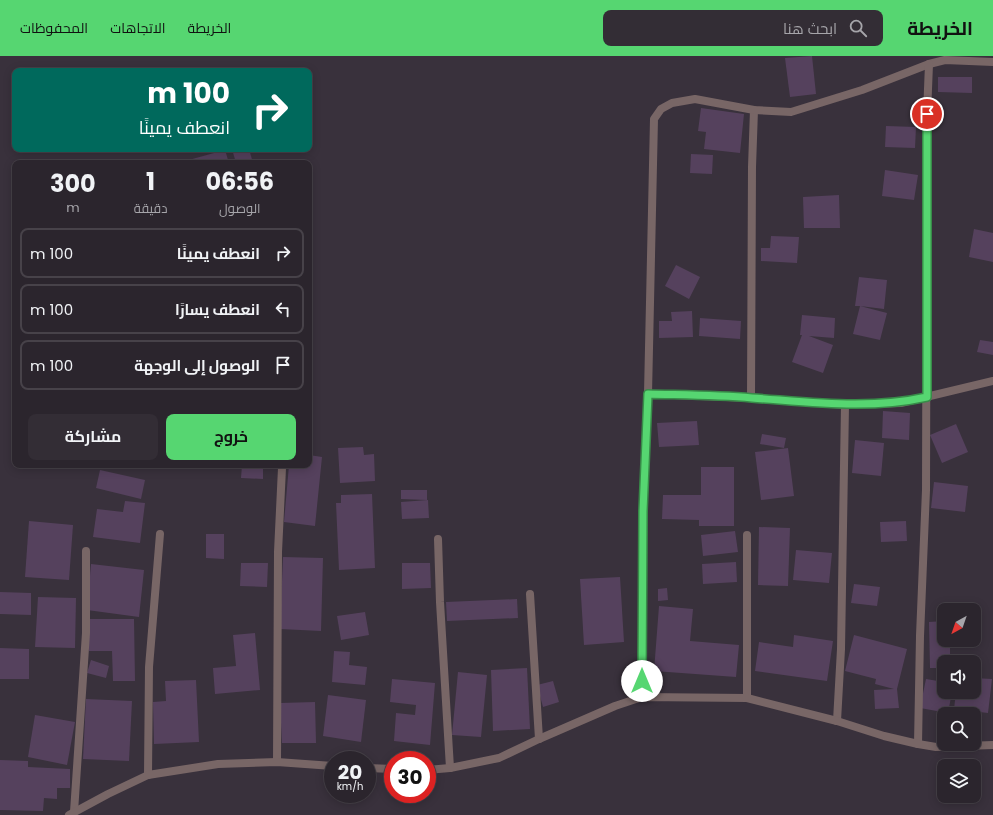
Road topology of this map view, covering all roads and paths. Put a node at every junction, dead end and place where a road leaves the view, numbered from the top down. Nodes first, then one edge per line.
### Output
1 (993, 62) edge
2 (929, 64) junction
3 (754, 110) junction
4 (993, 380) edge
5 (648, 394) junction
6 (927, 397) junction
7 (751, 398) junction
8 (845, 405) junction
9 (282, 468) dead end
10 (160, 534) dead end
11 (747, 535) dead end
12 (438, 539) dead end
13 (86, 551) dead end
14 (530, 594) dead end
15 (642, 697) junction
16 (747, 698) junction
17 (837, 721) junction
18 (539, 739) junction
19 (918, 744) junction
20 (993, 745) edge
21 (277, 762) junction
22 (324, 765) edge
23 (450, 768) junction
24 (436, 769) edge
25 (148, 775) junction
26 (72, 814) edge

1 - 2 street
2 - 3 street
2 - 6 street
3 - 5 street
3 - 7 street
4 - 6 street
5 - 7 street
5 - 15 street
6 - 8 street
6 - 19 street
7 - 8 street
8 - 17 street
9 - 21 street
10 - 25 street
11 - 16 street
12 - 23 street
13 - 26 street
14 - 18 street
15 - 16 street
15 - 18 street
16 - 17 street
17 - 19 street
18 - 23 street
19 - 20 street
21 - 22 street
21 - 25 street
23 - 24 street
25 - 26 street

